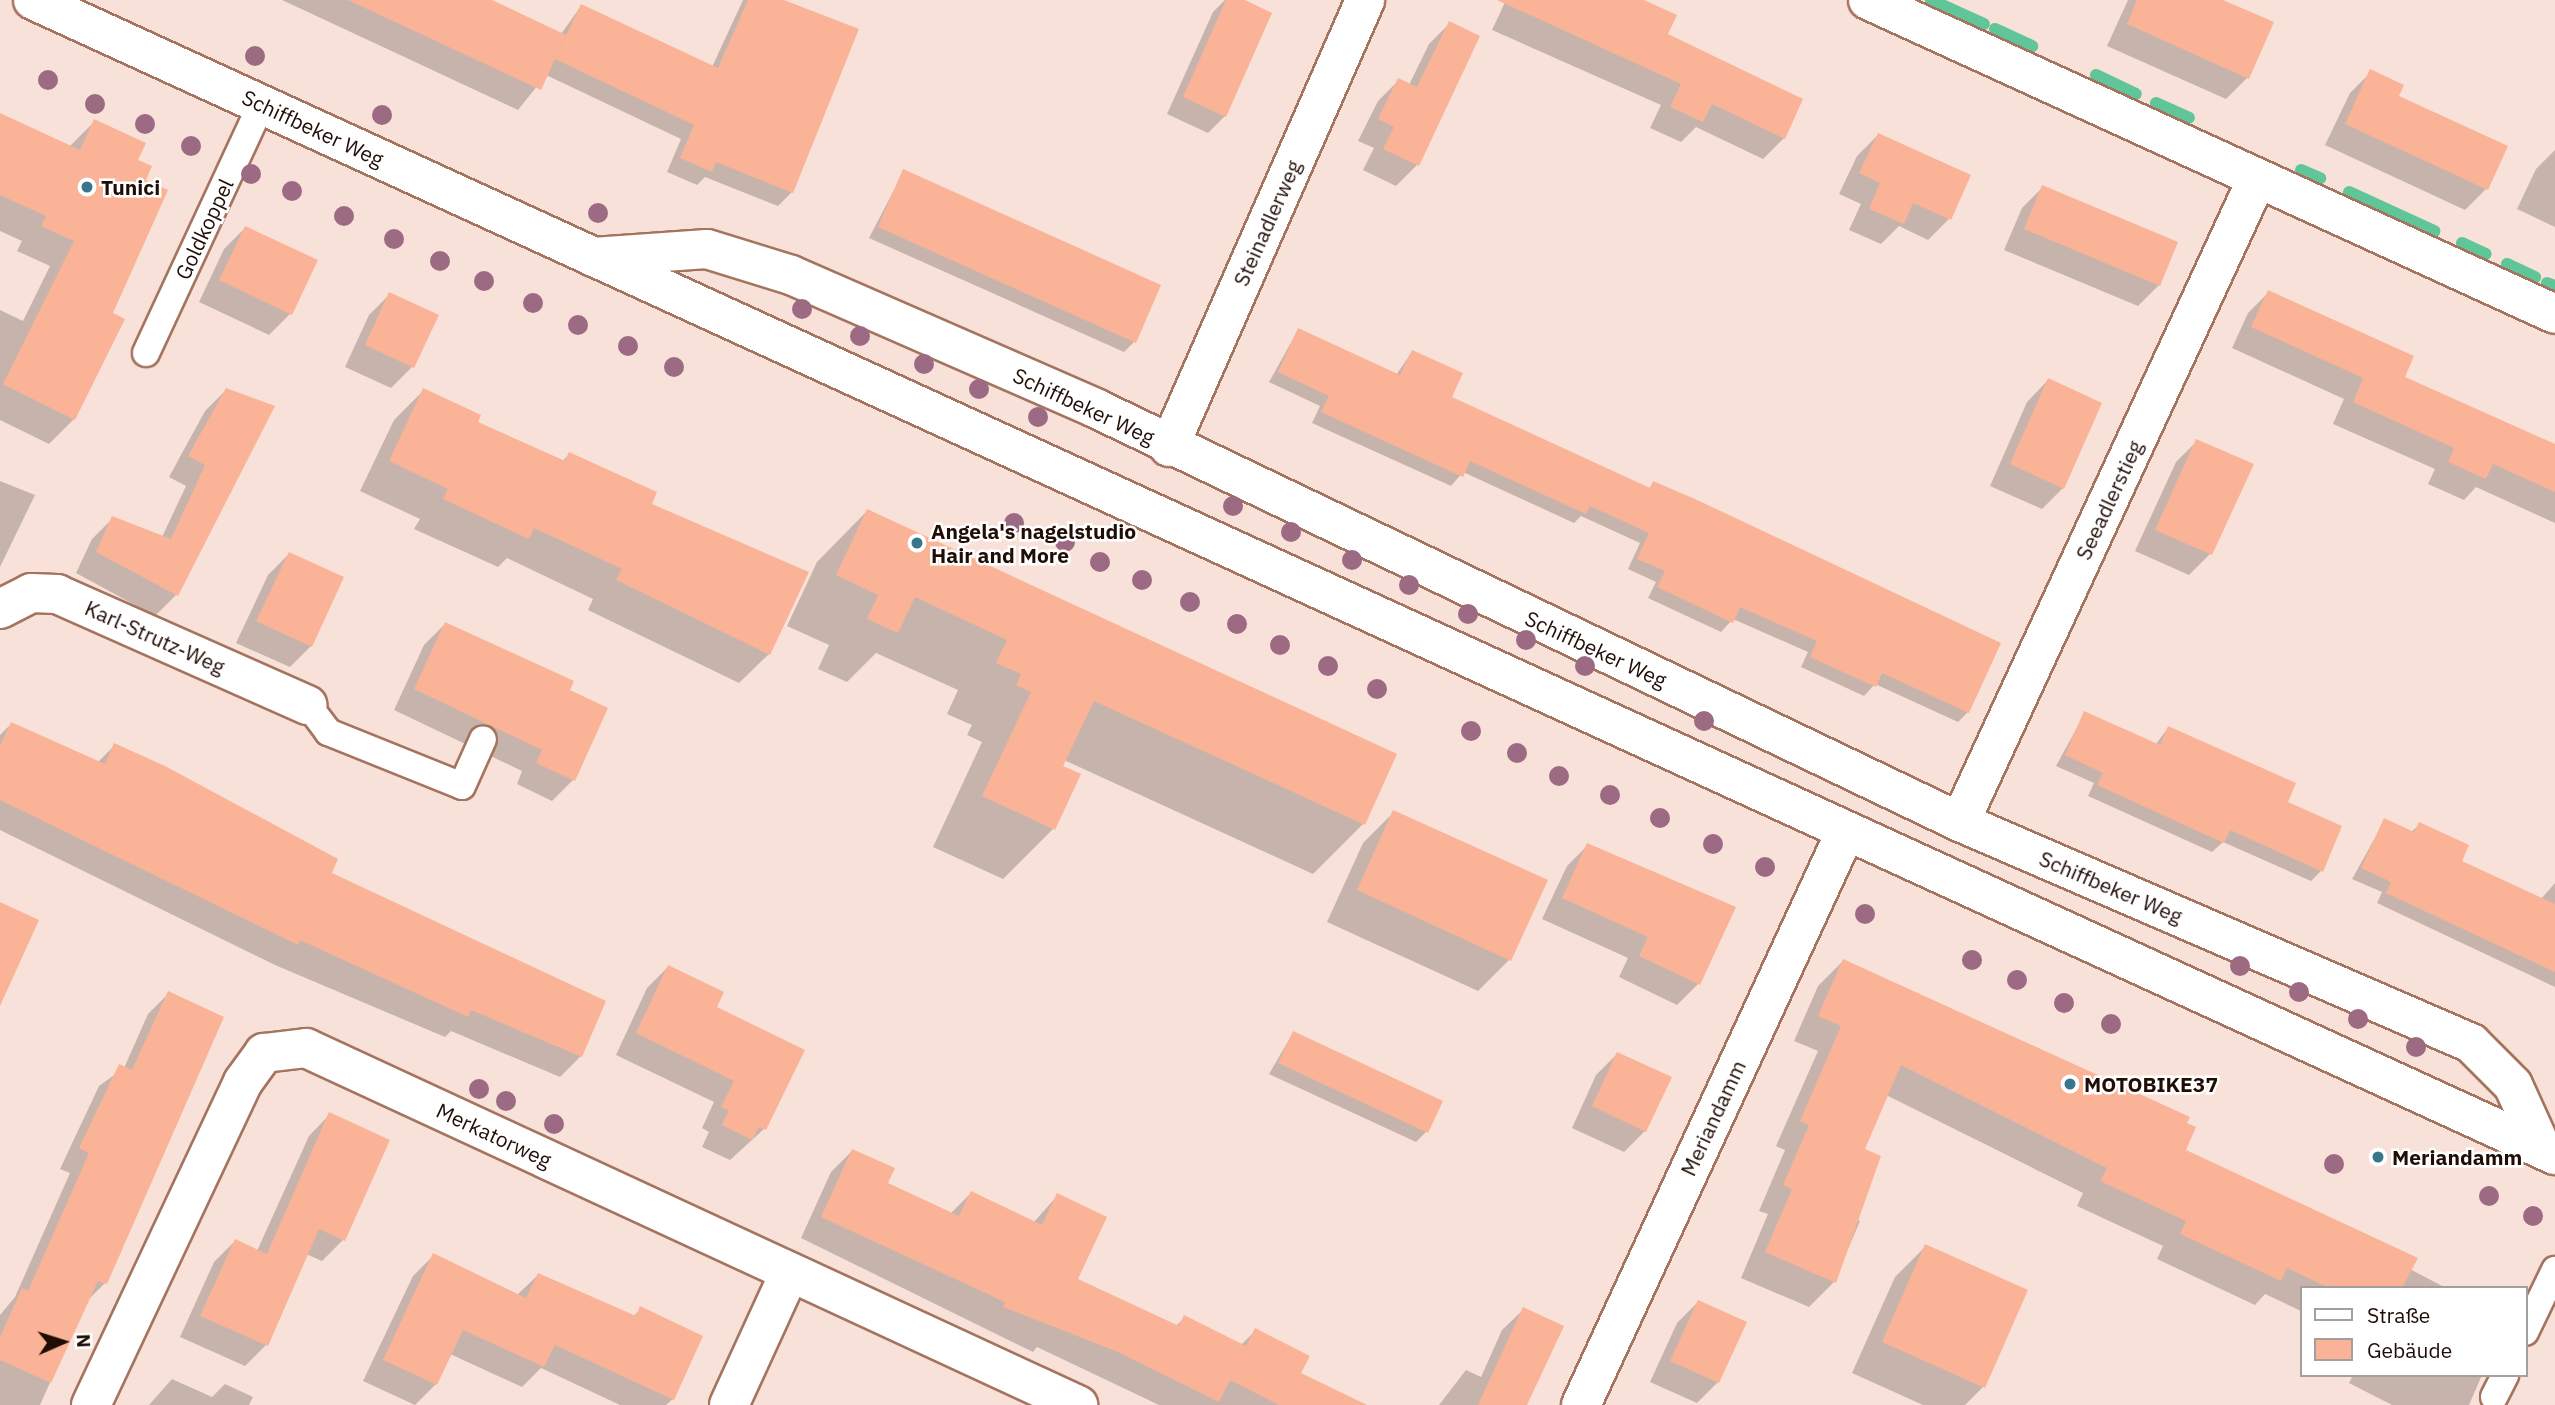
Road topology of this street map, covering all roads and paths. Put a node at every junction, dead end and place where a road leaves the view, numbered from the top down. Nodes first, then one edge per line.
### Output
1 (33, 0) edge
2 (1365, 0) edge
3 (1868, 0) edge
4 (261, 104) junction
5 (2258, 179) junction
6 (593, 257) junction
7 (2555, 314) edge
8 (146, 353) dead end
9 (1169, 447) junction
10 (0, 609) edge
11 (308, 705) joint
12 (483, 740) dead end
13 (1960, 822) junction
14 (1846, 831) junction
15 (2548, 1152) edge
16 (2555, 1270) edge
17 (790, 1272) junction
18 (2527, 1328) edge
19 (91, 1405) edge
20 (729, 1405) edge
21 (1078, 1405) edge
22 (1581, 1405) edge

1 - 4 street, Schiffbeker Weg
2 - 9 street, Steinadlerweg
3 - 5 street
4 - 6 street, Schiffbeker Weg
4 - 8 lane, Goldkoppel
5 - 7 street
5 - 13 street, Seeadlerstieg
6 - 9 street, Schiffbeker Weg
6 - 14 street, Schiffbeker Weg
9 - 13 street, Schiffbeker Weg
10 - 11 street, Karl-Strutz-Weg
11 - 12 lane
13 - 15 street, Schiffbeker Weg
14 - 15 street, Schiffbeker Weg
14 - 22 street, Meriandamm
16 - 18 lane
17 - 19 street, Merkatorweg
17 - 20 street
17 - 21 street, Merkatorweg

